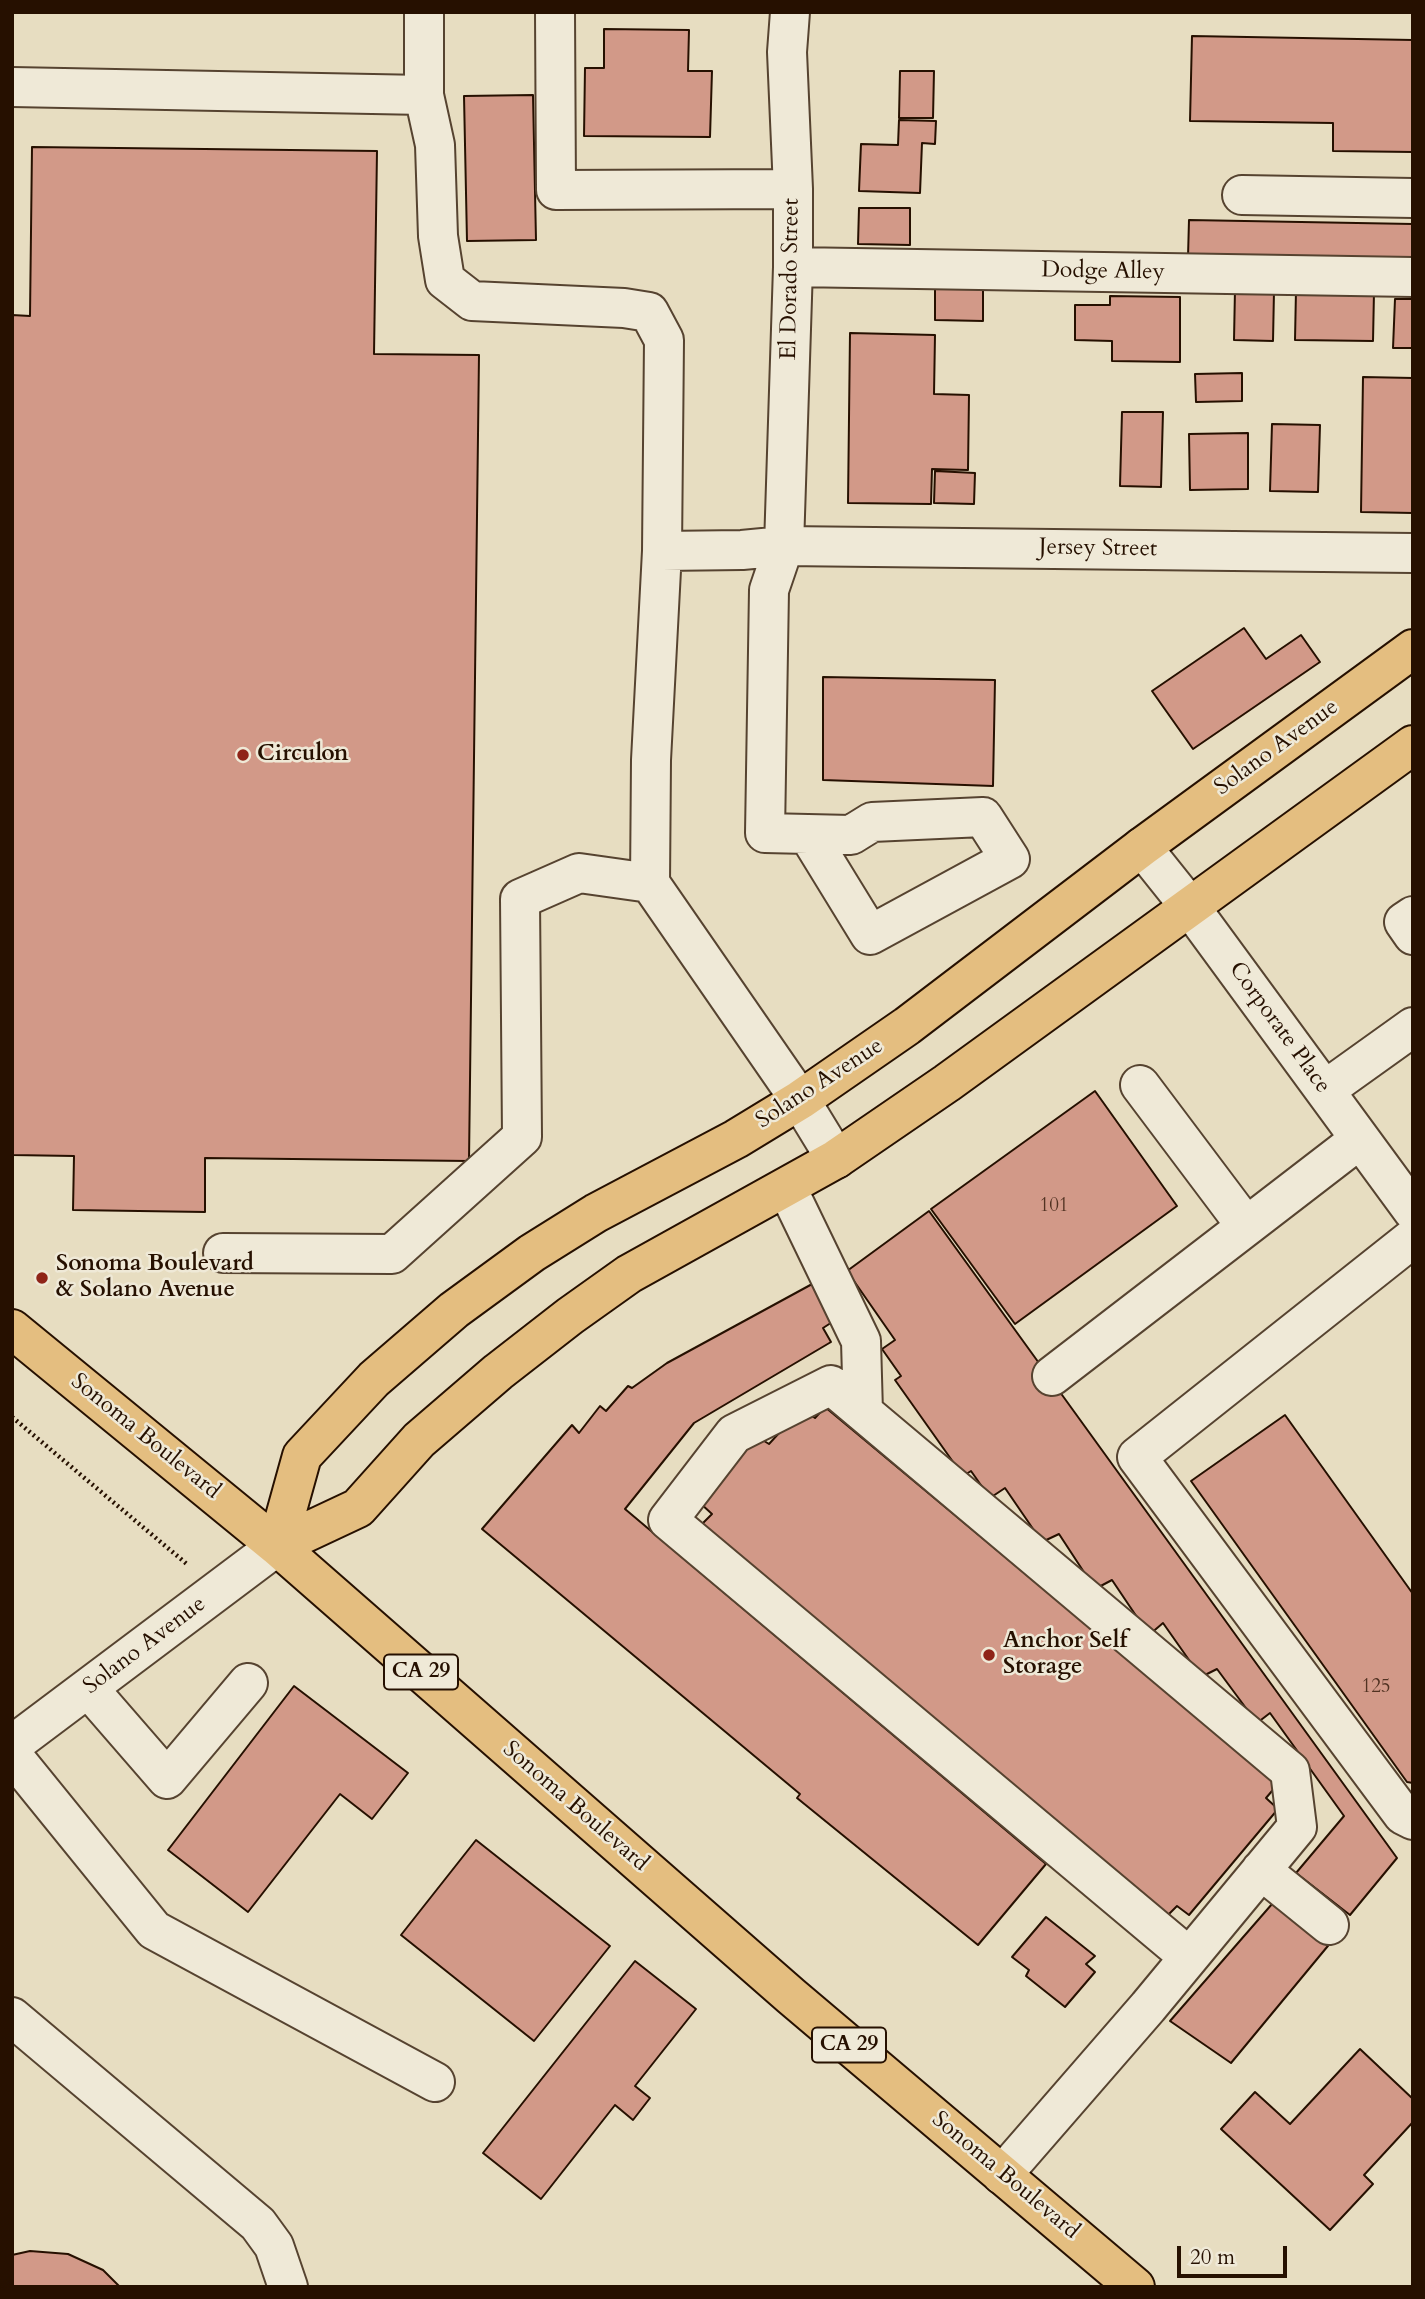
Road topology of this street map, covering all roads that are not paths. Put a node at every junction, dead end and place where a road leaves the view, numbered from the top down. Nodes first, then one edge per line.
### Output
1 (424, 12) edge
2 (555, 12) edge
3 (790, 12) edge
4 (12, 87) edge
5 (424, 95) junction
6 (793, 190) junction
7 (1242, 195) dead end
8 (1413, 198) edge
9 (793, 267) junction
10 (1413, 277) edge
11 (784, 546) junction
12 (663, 551) junction
13 (1413, 553) edge
14 (1413, 649) edge
15 (1413, 745) edge
16 (808, 834) junction
17 (1142, 847) junction
18 (650, 883) junction
19 (1190, 907) junction
20 (1413, 916) edge
21 (1413, 935) edge
22 (1413, 1027) edge
23 (1140, 1085) dead end
24 (1325, 1090) junction
25 (800, 1100) junction
26 (1360, 1139) junction
27 (836, 1159) junction
28 (787, 1188) junction
29 (1413, 1211) edge
30 (1246, 1226) junction
31 (1413, 1238) edge
32 (223, 1253) dead end
33 (12, 1329) edge
34 (1052, 1376) dead end
35 (863, 1412) junction
36 (277, 1546) junction
37 (248, 1683) dead end
38 (88, 1688) junction
39 (12, 1745) edge
40 (12, 1755) edge
41 (1413, 1820) edge
42 (1261, 1870) junction
43 (1329, 1925) dead end
44 (1189, 1956) junction
45 (12, 2017) edge
46 (435, 2082) dead end
47 (1002, 2175) junction
48 (288, 2287) edge
49 (1135, 2287) edge

1 - 5 street
2 - 6 street
3 - 6 street, El Dorado Street
4 - 5 street
5 - 12 street
6 - 9 street, El Dorado Street
7 - 8 street
9 - 10 street, Dodge Alley
9 - 11 street, El Dorado Street
11 - 12 street, Jersey Street
11 - 13 street, Jersey Street
11 - 16 street, El Dorado Street
12 - 18 street
14 - 17 main road, Solano Avenue
15 - 19 main road, Solano Avenue
16 - 16 street
17 - 19 street, Corporate Place
17 - 25 main road, Solano Avenue
18 - 25 street
18 - 32 street
19 - 24 street, Corporate Place
19 - 27 main road, Solano Avenue
20 - 21 street
22 - 24 street
23 - 30 street
24 - 26 street, Corporate Place
25 - 27 street
25 - 36 main road, Solano Avenue
26 - 29 street, Corporate Place
26 - 30 street
27 - 28 main road, Solano Avenue
28 - 35 street
28 - 36 main road, Solano Avenue
30 - 34 street
31 - 41 street
33 - 36 main road, Sonoma Boulevard / CA 29
35 - 42 street
35 - 44 street
36 - 38 street, Solano Avenue
36 - 47 main road, Sonoma Boulevard / CA 29
37 - 38 street
38 - 39 street, Solano Avenue
40 - 46 street
42 - 43 street
42 - 44 street
44 - 47 street
45 - 48 street
47 - 49 main road, Sonoma Boulevard / CA 29

